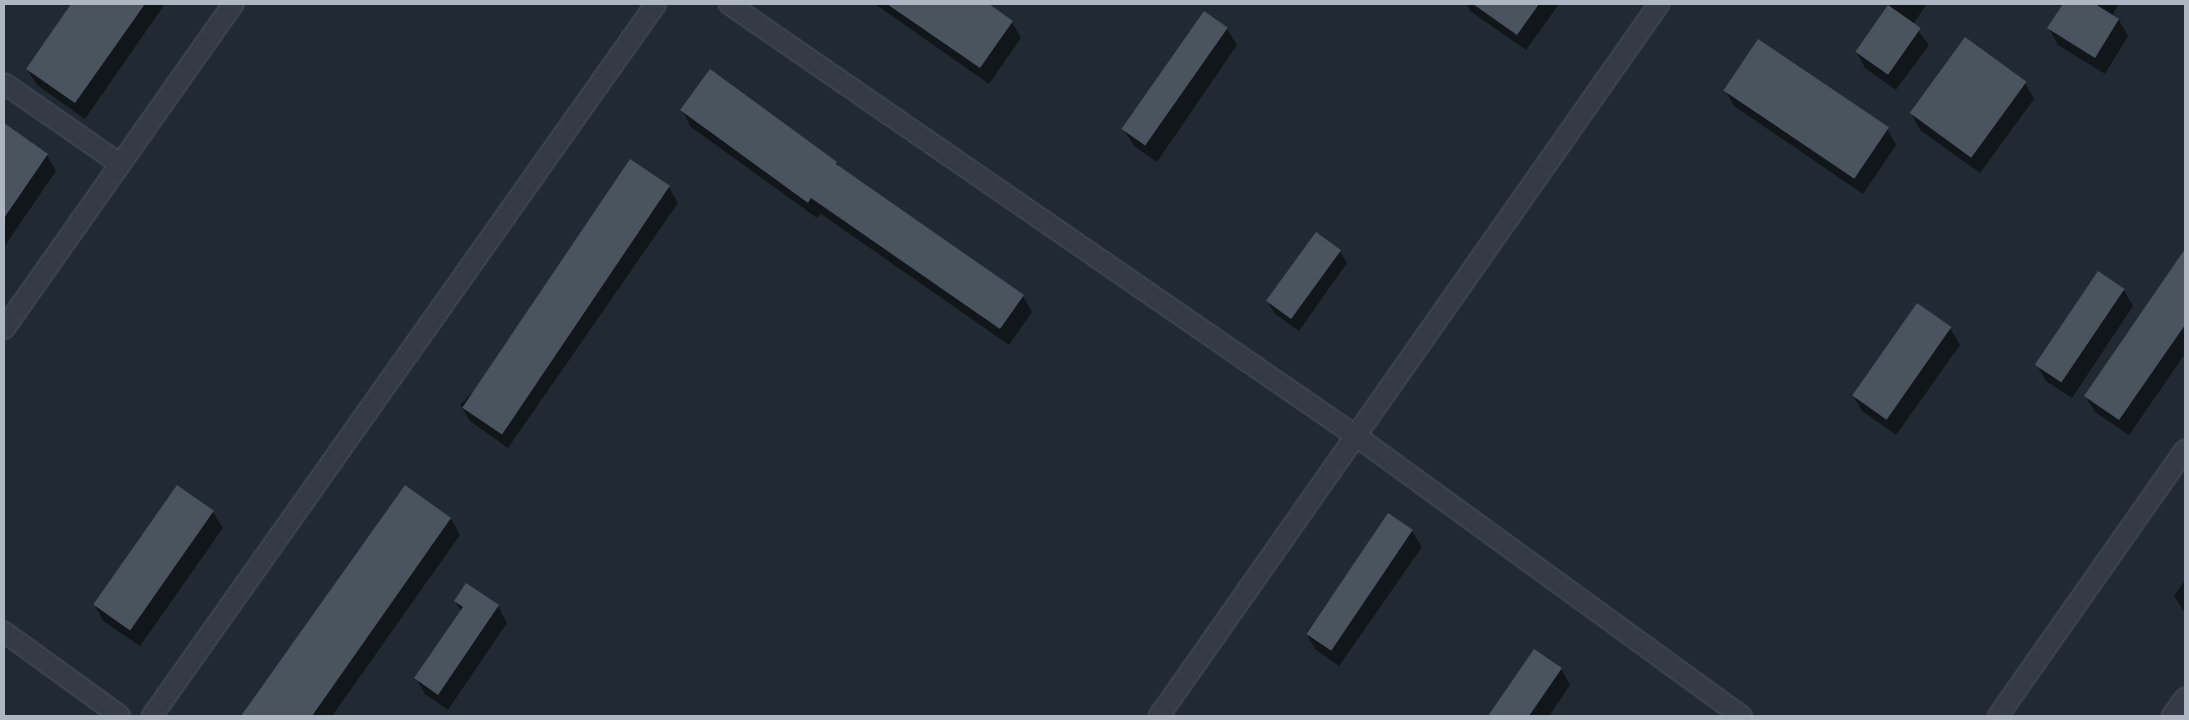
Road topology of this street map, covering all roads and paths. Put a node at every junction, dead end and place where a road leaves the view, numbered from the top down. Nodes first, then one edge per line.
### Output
1 (233, 4) edge
2 (656, 4) edge
3 (729, 4) edge
4 (1659, 4) edge
5 (5, 84) dead end
6 (120, 164) junction
7 (4, 328) edge
8 (1356, 436) junction
9 (2185, 450) edge
10 (4, 632) edge
11 (2185, 698) edge
12 (120, 716) edge
13 (152, 716) edge
14 (1159, 716) edge
15 (1742, 716) edge
16 (1998, 716) edge
17 (2172, 716) edge

1 - 6 lane
2 - 13 lane
3 - 8 lane
4 - 8 lane
5 - 6 lane
6 - 7 lane
8 - 14 lane
8 - 15 lane
9 - 16 lane
10 - 12 lane
11 - 17 lane

